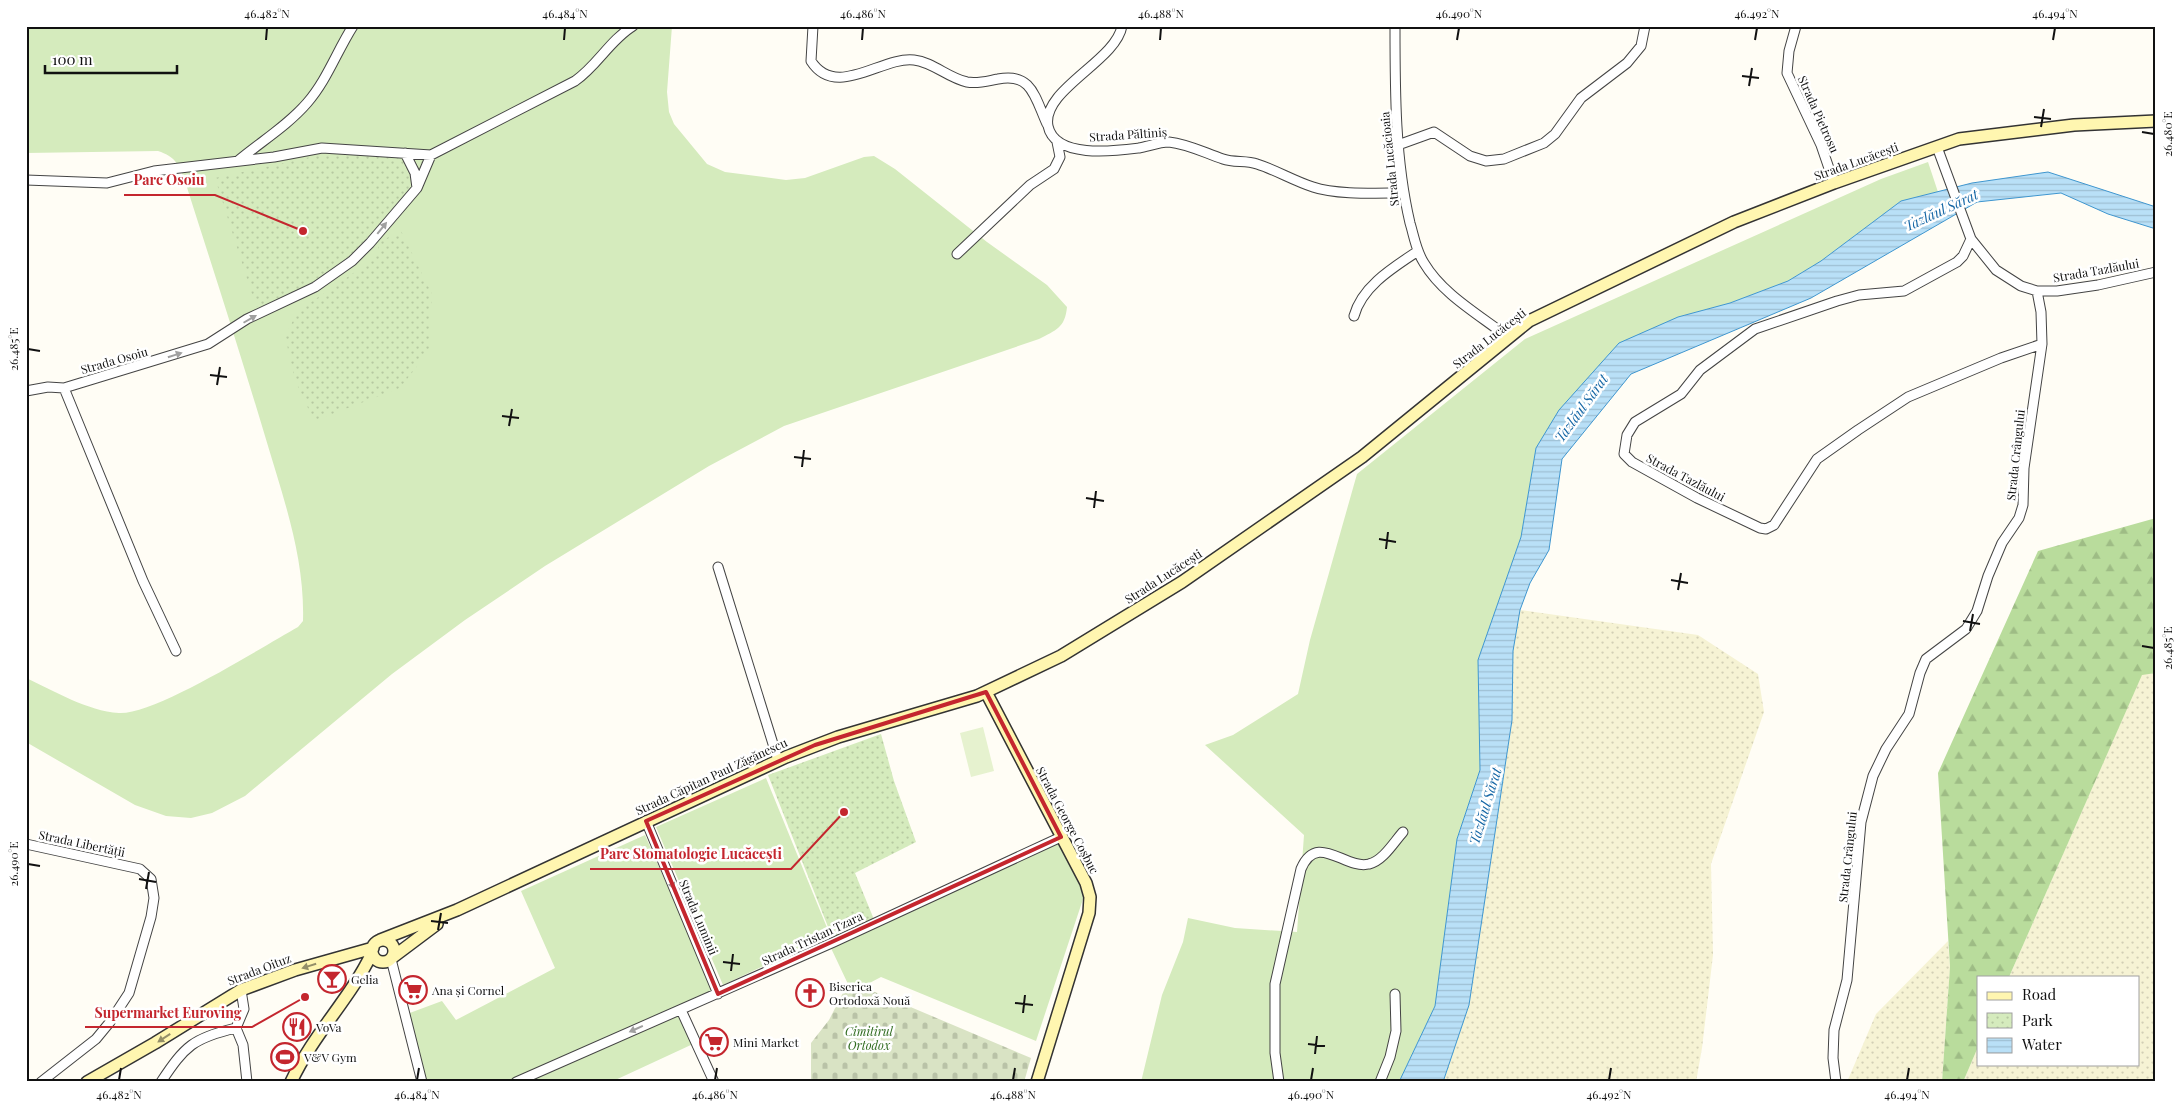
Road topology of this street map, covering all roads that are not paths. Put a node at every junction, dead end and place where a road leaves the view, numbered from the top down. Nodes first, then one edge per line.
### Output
1 (353, 26) edge
2 (633, 26) edge
3 (813, 26) edge
4 (1122, 26) edge
5 (1396, 26) edge
6 (1645, 26) edge
7 (1796, 26) edge
8 (2156, 121) edge
9 (1048, 127) junction
10 (1057, 142) junction
11 (1398, 145) junction
12 (1937, 147) junction
13 (405, 154) junction
14 (431, 155) junction
15 (238, 160) junction
16 (26, 180) edge
17 (1834, 182) junction
18 (417, 188) junction
19 (1403, 194) junction
20 (1971, 239) junction
21 (1418, 251) junction
22 (957, 254) dead end
23 (2156, 272) edge
24 (2037, 291) junction
25 (1354, 316) dead end
26 (1509, 338) junction
27 (2042, 344) junction
28 (64, 388) junction
29 (26, 392) edge
30 (718, 567) dead end
31 (176, 650) dead end
32 (986, 692) junction
33 (778, 760) junction
34 (646, 821) junction
35 (1403, 832) dead end
36 (1061, 837) junction
37 (26, 844) edge
38 (457, 910) junction
39 (375, 947) junction
40 (391, 959) junction
41 (241, 990) junction
42 (718, 994) junction
43 (1396, 994) dead end
44 (345, 996) junction
45 (681, 1010) junction
46 (236, 1028) junction
47 (41, 1082) edge
48 (87, 1082) edge
49 (161, 1082) edge
50 (247, 1082) edge
51 (291, 1082) edge
52 (422, 1082) edge
53 (516, 1082) edge
54 (714, 1082) edge
55 (1038, 1082) edge
56 (1280, 1082) edge
57 (1380, 1082) edge
58 (1836, 1082) edge

1 - 15 street
2 - 14 street
3 - 9 street
4 - 9 street
5 - 11 street, Strada Lucăcioaia
6 - 11 street
7 - 17 street, Strada Pietrosu
8 - 12 main road, Strada Lucăcești
9 - 10 street
10 - 19 street, Strada Păltiniș
10 - 22 street
11 - 19 street, Strada Lucăcioaia
12 - 17 main road, Strada Lucăcești
12 - 20 street, Strada Tazlăului
13 - 14 street
13 - 15 street
13 - 18 street
14 - 18 street, Strada Osoiu
15 - 16 street
17 - 26 main road, Strada Lucăcești
28 -> 18 street, Strada Osoiu
19 - 21 street, Strada Lucăcioaia
20 - 24 street, Strada Tazlăului
20 - 27 street, Strada Tazlăului
21 - 25 street
21 - 26 street, Strada Lucăcioaia
23 - 24 street, Strada Tazlăului
24 - 27 street, Strada Crângului
26 - 32 main road, Strada Lucăcești
27 - 58 street, Strada Crângului
28 - 29 street, Strada Osoiu
28 - 31 street
30 - 33 street
32 - 33 main road, Strada Căpitan Paul Zăgănescu
32 - 36 main road, Strada George Coșbuc
33 - 34 main road, Strada Căpitan Paul Zăgănescu
34 - 38 main road, Strada Căpitan Paul Zăgănescu
34 -> 42 street, Strada Luminii
35 - 56 street
36 - 42 street, Strada Tristan Tzara
36 - 55 main road, Strada George Coșbuc
37 - 47 street, Strada Libertății
38 - 39 main road, Strada Căpitan Paul Zăgănescu
38 - 40 main road, Strada Căpitan Paul Zăgănescu
39 - 40 main road
39 - 40 main road
39 -> 41 main road, Strada Oituz
39 - 44 main road, Strada Căpitan Paul Zăgănescu
40 - 44 main road, Strada Căpitan Paul Zăgănescu
40 - 52 street
41 - 46 street
41 -> 48 main road, Strada Oituz
42 - 45 street, Strada Tristan Tzara
43 - 57 street
44 - 51 main road, Strada Căpitan Paul Zăgănescu
45 -> 53 street, Strada Tristan Tzara
45 - 54 street
46 - 49 street
46 - 50 street

